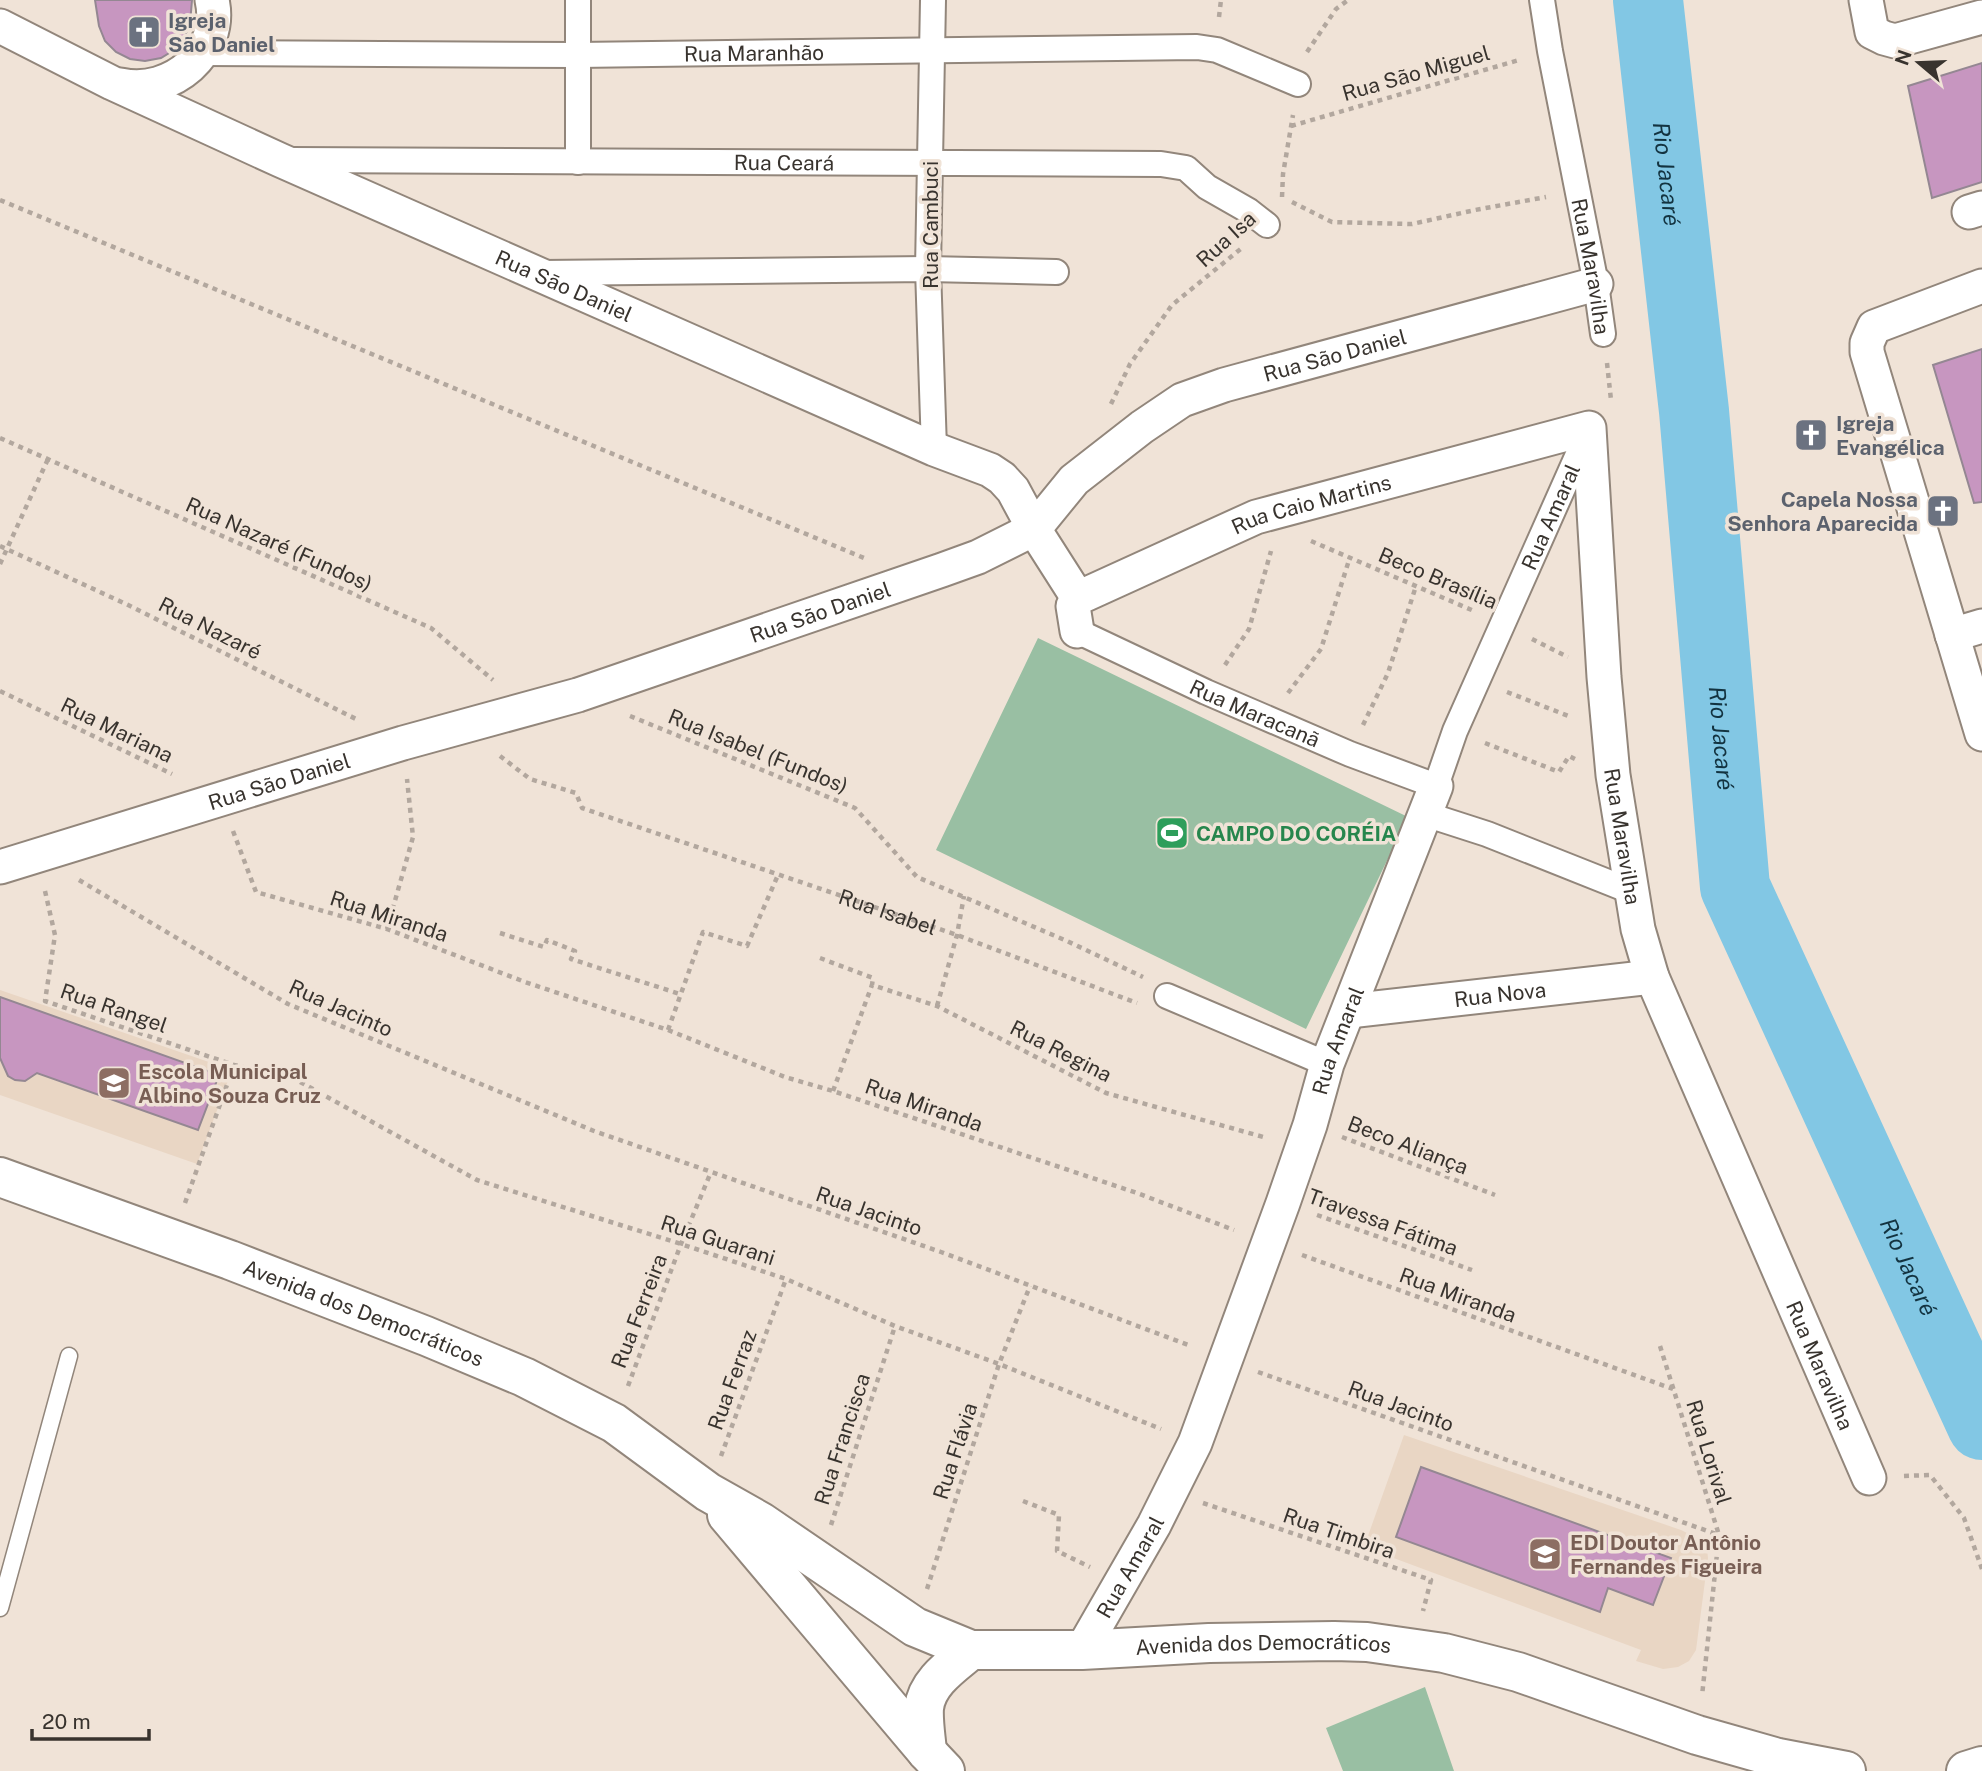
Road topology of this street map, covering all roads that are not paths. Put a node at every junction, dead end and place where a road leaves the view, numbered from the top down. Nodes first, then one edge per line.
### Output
1 (212, 0) edge
2 (578, 0) edge
3 (933, 0) edge
4 (1542, 0) edge
5 (1866, 0) edge
6 (1982, 17) edge
7 (0, 26) edge
8 (932, 51) junction
9 (201, 53) junction
10 (578, 55) junction
11 (112, 83) junction
12 (1298, 84) road end
13 (280, 160) junction
14 (578, 162) junction
15 (930, 163) junction
16 (1267, 225) road end
17 (928, 269) junction
18 (1056, 272) dead end
19 (533, 273) junction
20 (1596, 284) junction
21 (1982, 286) edge
22 (1603, 334) road end
23 (1589, 428) junction
24 (934, 449) junction
25 (1034, 529) junction
26 (1078, 598) junction
27 (1967, 630) edge
28 (1077, 631) joint
29 (1982, 734) edge
30 (1430, 800) junction
31 (0, 867) edge
32 (1633, 892) junction
33 (1652, 978) junction
34 (1167, 996) road end
35 (1349, 1011) junction
36 (1327, 1064) junction
37 (0, 1177) edge
38 (69, 1356) dead end
39 (1870, 1478) road end
40 (708, 1492) junction
41 (0, 1608) edge
42 (971, 1650) junction
43 (1082, 1650) junction
44 (936, 1762) edge
45 (1982, 1766) edge
46 (1846, 1771) edge
47 (1966, 1771) edge

1 - 9 street
2 - 10 street
3 - 8 street, Rua Cambuci
4 - 20 street, Rua Maravilha
5 - 6 street
7 - 11 street, Rua Sāo Daniel
8 - 10 street, Rua Maranhão
8 - 12 street, Rua Maranhão
8 - 15 street, Rua Cambuci
9 - 10 street, Rua Maranhão
9 - 11 street
10 - 14 street
11 - 13 street, Rua Sāo Daniel
13 - 14 street, Rua Ceará
13 - 19 street, Rua Sāo Daniel
14 - 15 street, Rua Ceará
15 - 16 street, Rua Ceará
15 - 17 street, Rua Cambuci
17 - 18 street
17 - 19 street
17 - 24 street, Rua Cambuci
19 - 24 street, Rua Sāo Daniel
20 - 22 street, Rua Maravilha
20 - 25 street, Rua São Daniel
21 - 27 street
23 - 26 street, Rua Caio Martins
23 - 30 street, Rua Amaral
23 - 32 street, Rua Maravilha
24 - 25 street, Rua Sāo Daniel
25 - 26 street, Rua Sāo Daniel
25 - 31 street, Rua São Daniel
26 - 28 street
27 - 29 street
28 - 30 street, Rua Maracanã
30 - 32 street, Rua Maracanã
30 - 35 street, Rua Amaral
32 - 33 street, Rua Maravilha
33 - 35 street, Rua Nova
33 - 39 street, Rua Maravilha
34 - 36 street
35 - 36 street, Rua Amaral
36 - 43 street, Rua Amaral
37 - 40 street, Avenida dos Democráticos
38 - 41 lane
40 - 42 street, Avenida dos Democráticos
40 - 44 street, Avenida dos Democráticos
42 - 43 street, Avenida dos Democráticos
42 - 44 street
43 - 46 street, Avenida dos Democráticos
45 - 47 street

